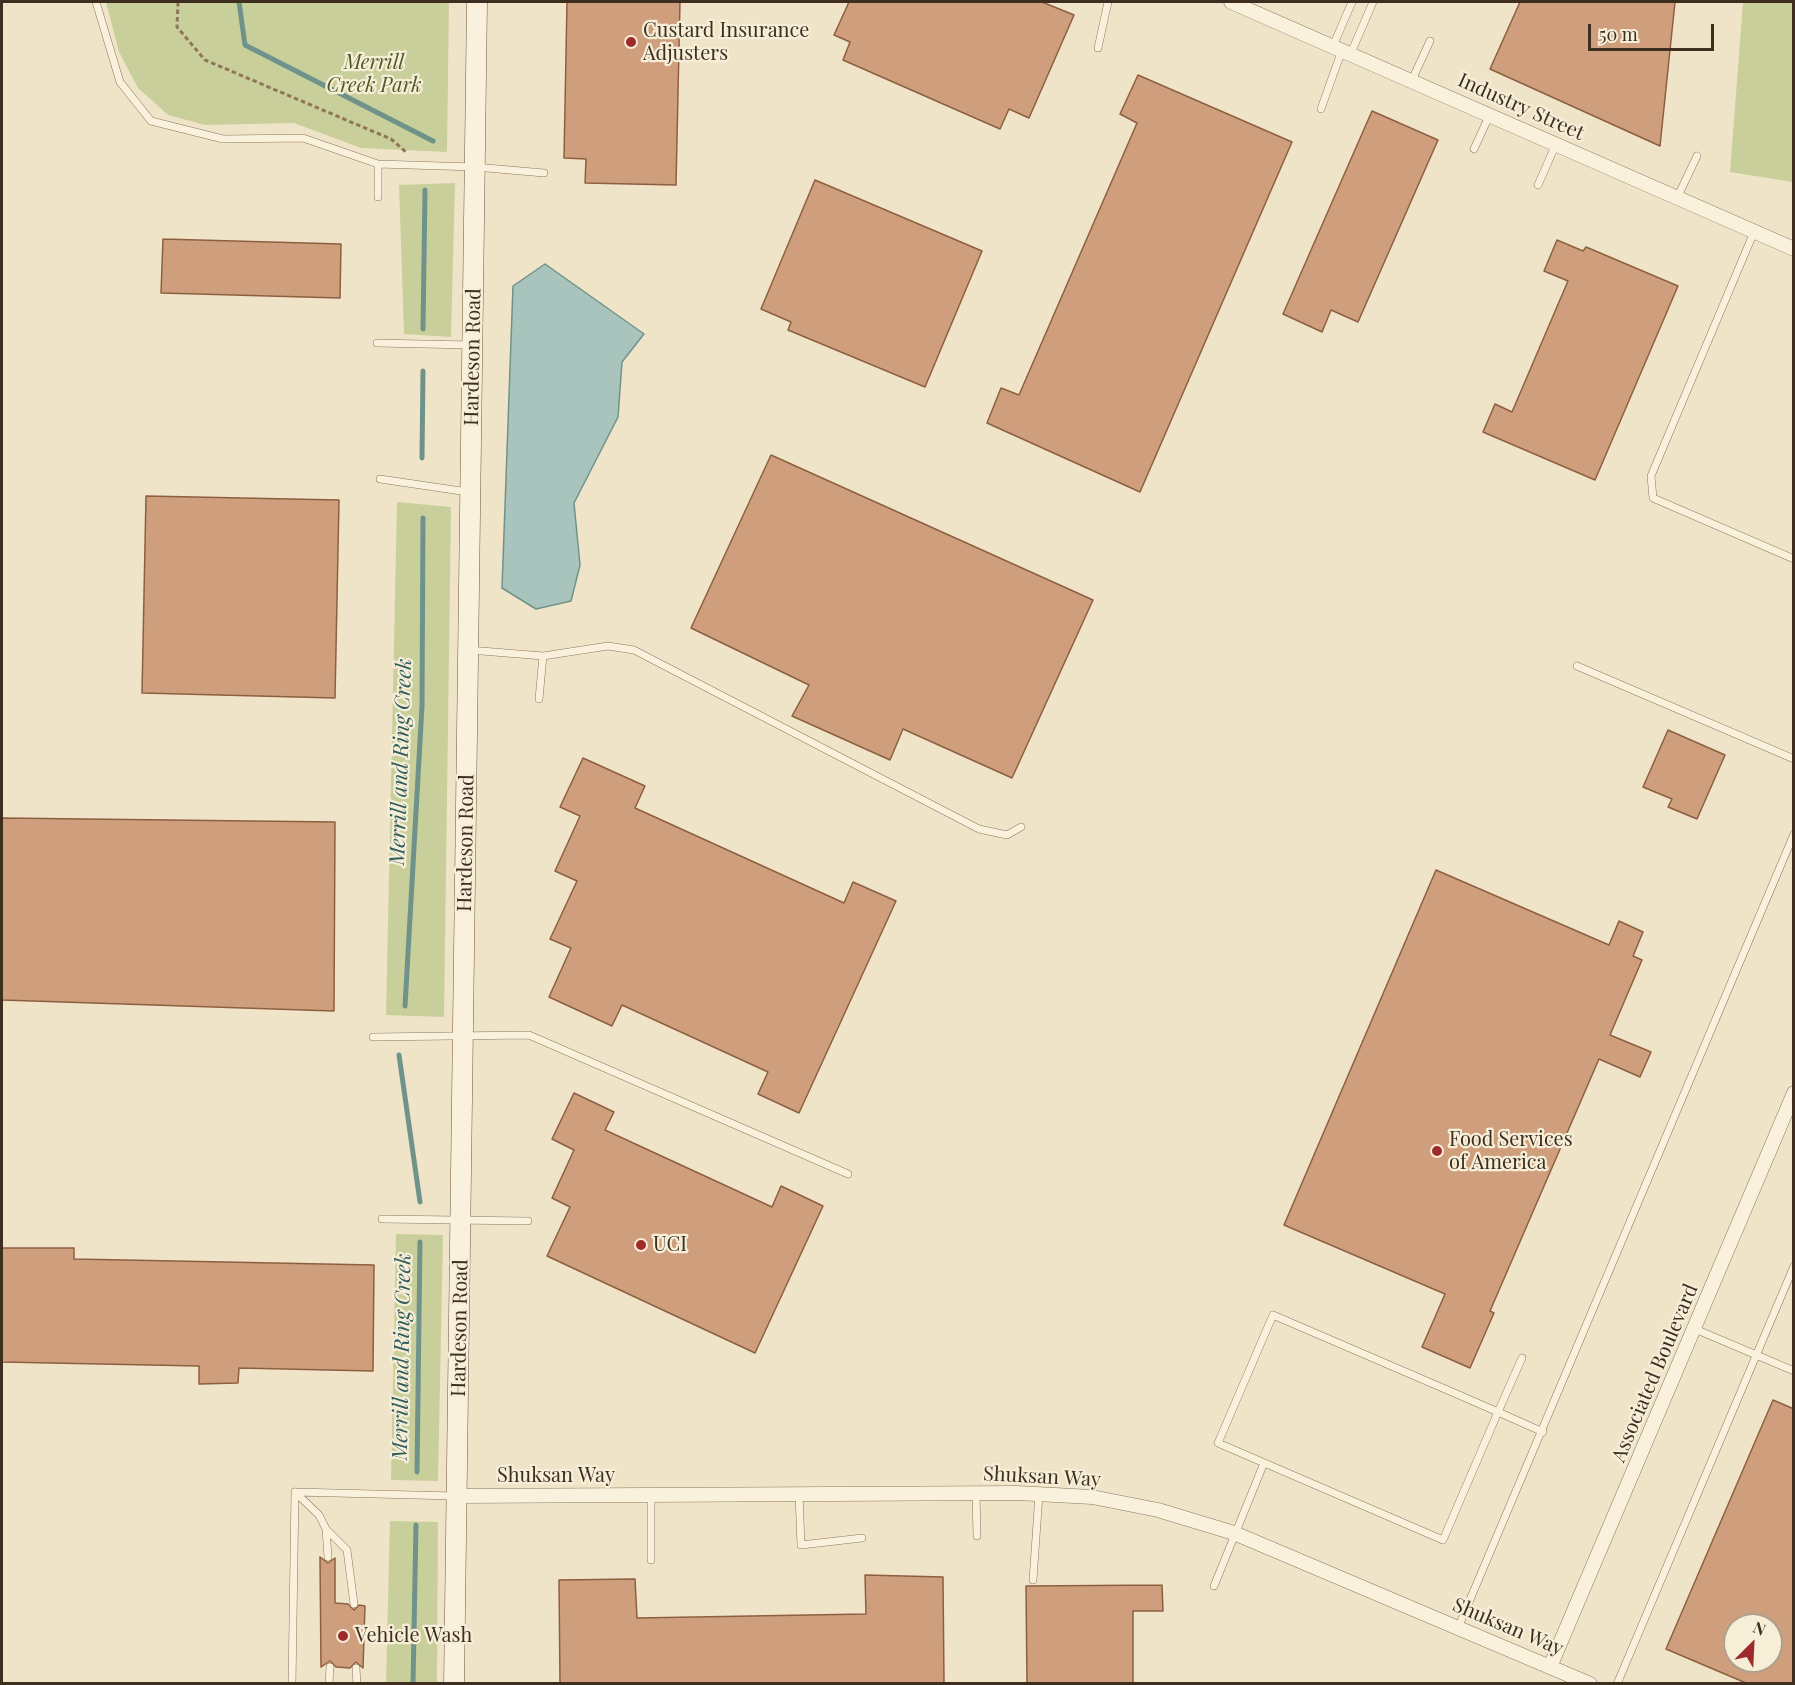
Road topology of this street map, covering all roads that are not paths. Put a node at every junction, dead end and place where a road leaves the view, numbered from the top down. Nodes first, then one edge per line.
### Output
1 (96, 2) edge
2 (477, 2) edge
3 (1108, 2) edge
4 (1231, 2) edge
5 (1352, 2) edge
6 (1373, 2) edge
7 (1430, 41) dead end
8 (1098, 48) dead end
9 (1342, 50) junction
10 (1412, 80) junction
11 (1321, 109) dead end
12 (1490, 114) junction
13 (1556, 144) junction
14 (1474, 149) dead end
15 (1697, 156) dead end
16 (378, 164) junction
17 (475, 166) junction
18 (544, 173) dead end
19 (1538, 185) dead end
20 (378, 197) dead end
21 (1677, 199) junction
22 (1754, 232) junction
23 (1794, 249) edge
24 (377, 343) dead end
25 (473, 345) junction
26 (380, 479) dead end
27 (471, 492) junction
28 (1794, 559) edge
29 (469, 650) junction
30 (543, 656) junction
31 (1577, 666) dead end
32 (538, 699) dead end
33 (1794, 759) edge
34 (1021, 827) dead end
35 (1794, 834) edge
36 (464, 1034) junction
37 (373, 1037) dead end
38 (1794, 1093) edge
39 (848, 1174) dead end
40 (382, 1220) dead end
41 (461, 1221) junction
42 (528, 1221) dead end
43 (1794, 1266) edge
44 (1695, 1329) junction
45 (1755, 1355) junction
46 (1522, 1358) dead end
47 (1794, 1371) edge
48 (1498, 1412) junction
49 (1543, 1432) junction
50 (1264, 1463) junction
51 (295, 1492) junction
52 (976, 1493) junction
53 (799, 1494) junction
54 (1039, 1494) junction
55 (651, 1495) junction
56 (458, 1496) junction
57 (326, 1529) junction
58 (1234, 1533) junction
59 (977, 1536) dead end
60 (862, 1538) dead end
61 (328, 1557) dead end
62 (651, 1560) dead end
63 (1033, 1580) dead end
64 (1214, 1586) dead end
65 (354, 1605) dead end
66 (1458, 1628) junction
67 (330, 1667) dead end
68 (1550, 1667) junction
69 (356, 1668) dead end
70 (292, 1683) edge
71 (329, 1683) edge
72 (357, 1683) edge
73 (454, 1683) edge
74 (1590, 1683) edge
75 (1617, 1683) edge

1 - 16 lane
2 - 17 street, Hardeson Road
3 - 8 lane
4 - 9 street, Industry Street
5 - 9 lane
6 - 9 lane
7 - 10 lane
9 - 10 street, Industry Street
9 - 11 lane
10 - 12 street, Industry Street
12 - 13 street, Industry Street
12 - 14 lane
13 - 19 lane
13 - 21 street, Industry Street
15 - 21 lane
16 - 17 lane
16 - 20 lane
17 - 18 lane
17 - 25 street, Hardeson Road
21 - 22 street, Industry Street
22 - 23 street, Industry Street
22 - 28 lane
24 - 25 lane
25 - 27 street, Hardeson Road
26 - 27 lane
27 - 29 street, Hardeson Road
29 - 30 lane
29 - 36 street, Hardeson Road
30 - 32 lane
30 - 34 lane
31 - 33 lane
35 - 49 lane
36 - 37 lane
36 - 39 lane
36 - 41 street, Hardeson Road
38 - 44 street, Associated Boulevard
40 - 41 lane
41 - 42 lane
41 - 56 street, Hardeson Road
43 - 45 lane
44 - 45 lane
44 - 68 street, Associated Boulevard
45 - 47 lane
45 - 75 lane
46 - 48 lane
48 - 49 lane
48 - 50 lane
48 - 50 lane
49 - 66 lane
50 - 58 lane
51 - 56 lane
51 - 57 lane
51 - 70 lane
52 - 53 street, Shuksan Way
52 - 54 street, Shuksan Way
52 - 59 lane
53 - 55 street, Shuksan Way
53 - 60 lane
54 - 58 street, Shuksan Way
54 - 63 lane
55 - 56 street, Shuksan Way
55 - 62 lane
56 - 73 street, Hardeson Road
57 - 61 lane
57 - 65 lane
58 - 64 lane
58 - 66 street, Shuksan Way
66 - 68 street, Shuksan Way
67 - 71 lane
68 - 74 street, Shuksan Way
69 - 72 lane

